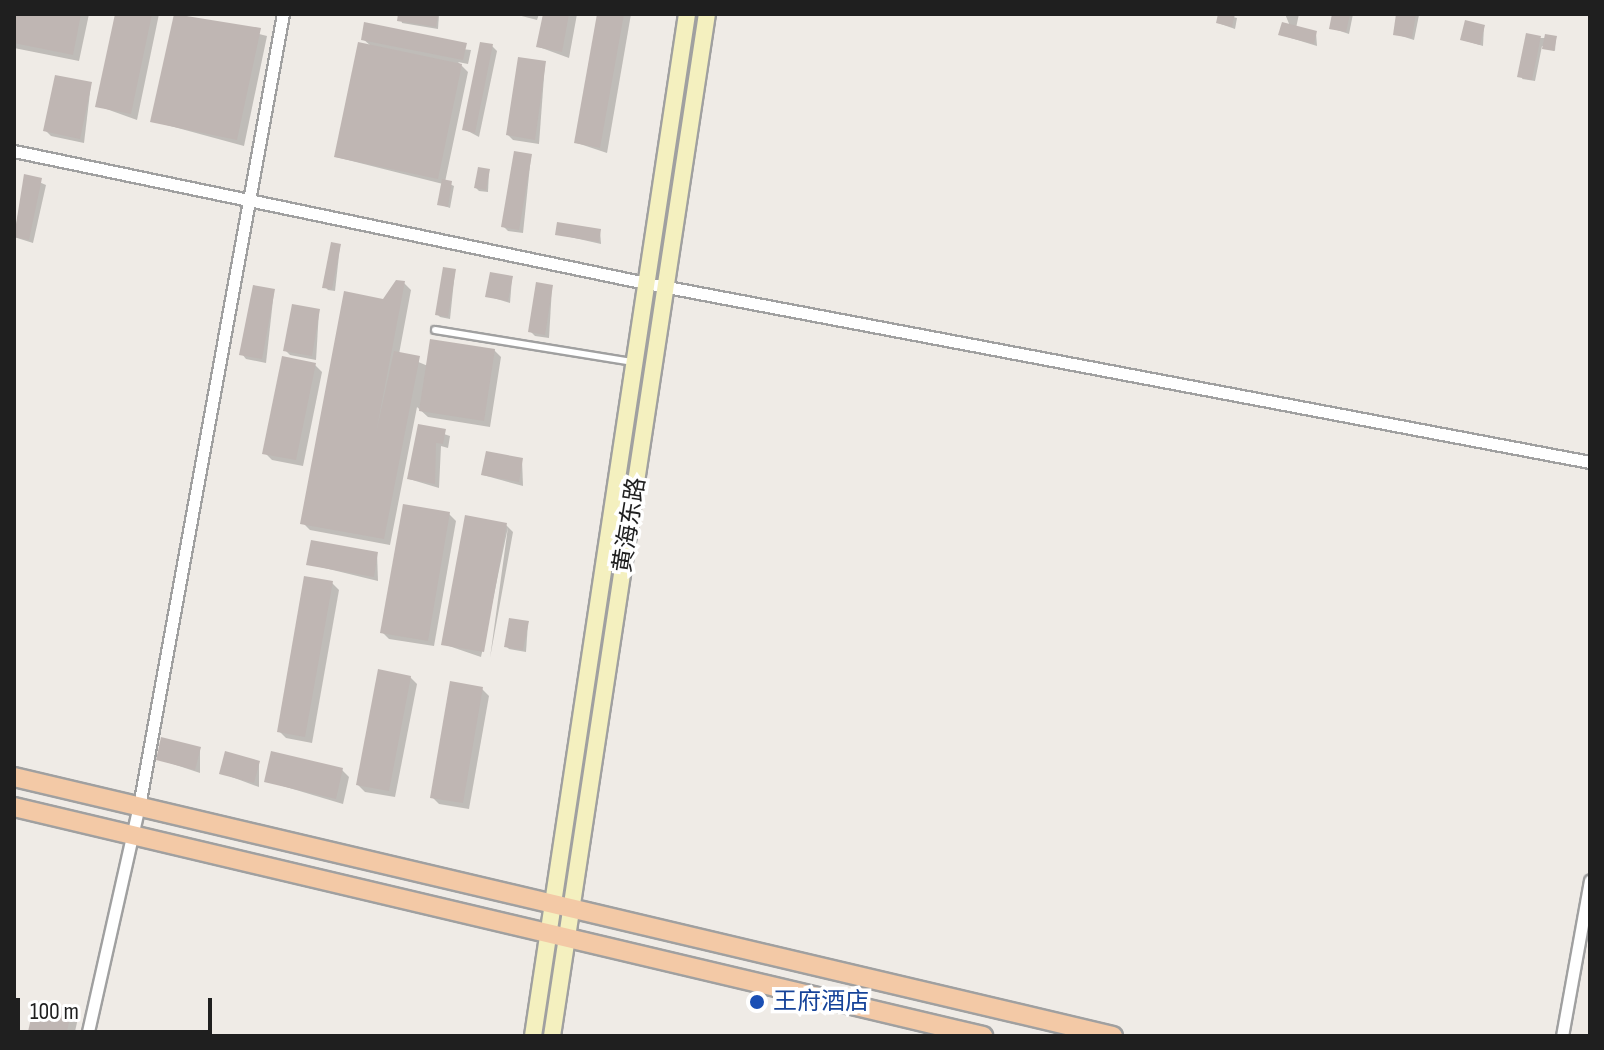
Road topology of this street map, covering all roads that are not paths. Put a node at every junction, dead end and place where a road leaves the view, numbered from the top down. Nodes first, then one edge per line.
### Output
1 (283, 14) edge
2 (687, 14) edge
3 (707, 14) edge
4 (14, 151) edge
5 (246, 200) junction
6 (646, 283) junction
7 (666, 286) junction
8 (435, 330) dead end
9 (634, 362) junction
10 (1590, 462) edge
11 (14, 777) edge
12 (139, 806) junction
13 (14, 807) edge
14 (131, 834) junction
15 (1590, 881) edge
16 (553, 900) junction
17 (574, 905) junction
18 (549, 931) junction
19 (568, 935) junction
20 (87, 1036) edge
21 (533, 1036) edge
22 (552, 1036) edge
23 (983, 1036) edge
24 (1113, 1036) edge
25 (1562, 1036) edge

1 - 5 street
2 - 6 street, 黄海东路
3 - 7 street, 黄海东路
4 - 5 street
5 - 6 street
5 - 12 street
6 - 7 street
6 - 9 street, 黄海东路
7 - 10 street
7 - 17 street, 黄海东路
8 - 9 lane
9 - 16 street, 黄海东路
11 - 12 main road
12 - 14 street
12 - 16 main road
13 - 14 main road
14 - 18 main road
14 - 20 street
15 - 25 street
16 - 17 main road
16 - 18 street, 黄海东路
17 - 19 street, 黄海东路
17 - 24 main road
18 - 19 main road
18 - 21 street, 黄海东路
19 - 22 street, 黄海东路
19 - 23 main road

